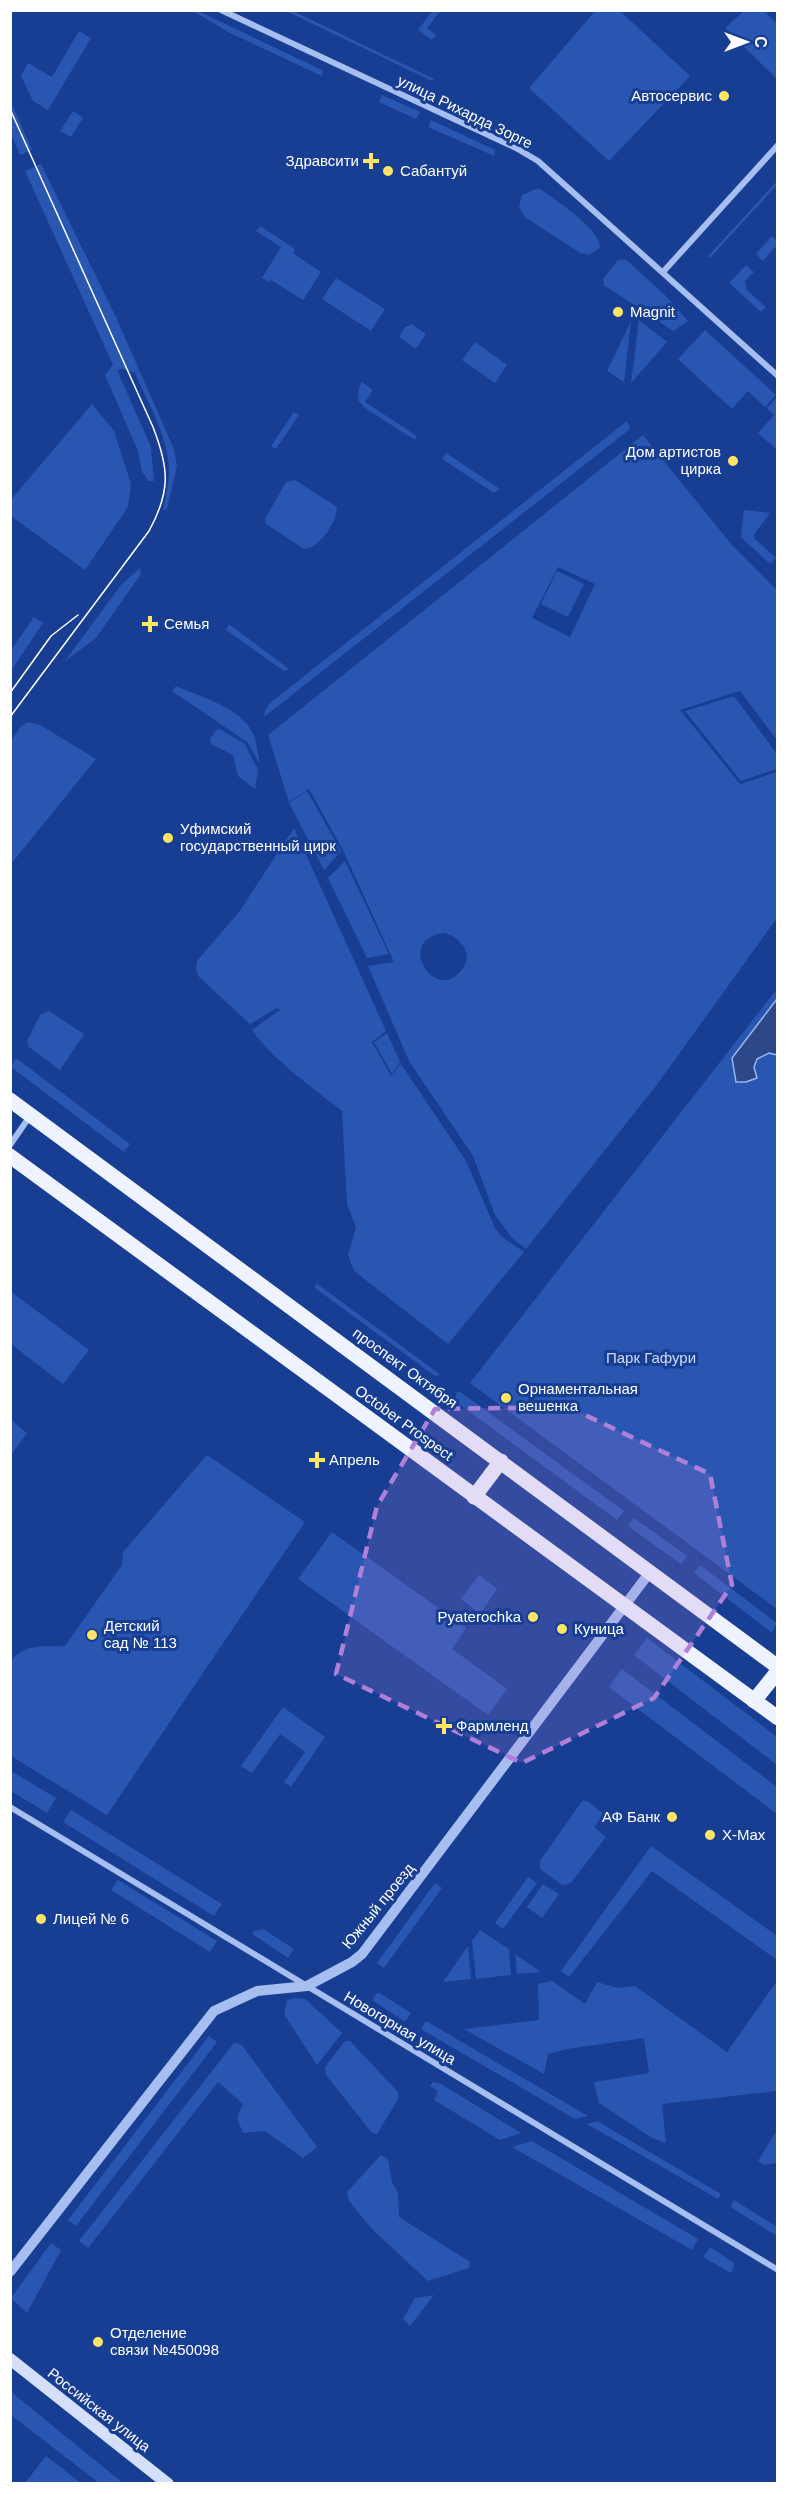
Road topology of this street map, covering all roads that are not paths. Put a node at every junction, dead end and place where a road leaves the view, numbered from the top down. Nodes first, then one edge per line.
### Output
1 (221, 10) edge
2 (777, 146) edge
3 (663, 272) junction
4 (777, 376) edge
5 (10, 1100) edge
6 (31, 1115) junction
7 (10, 1145) edge
8 (10, 1156) edge
9 (501, 1461) junction
10 (474, 1497) junction
11 (650, 1572) junction
12 (624, 1607) junction
13 (777, 1669) edge
14 (754, 1701) junction
15 (777, 1718) edge
16 (10, 1807) edge
17 (307, 1986) junction
18 (777, 2270) edge
19 (10, 2272) edge
20 (10, 2359) edge
21 (168, 2484) edge

1 - 3 street, улица Рихарда Зорге
2 - 3 street
3 - 4 street, улица Рихарда Зорге
5 - 6 main road, проспект Октября
6 - 7 street
6 - 9 main road, проспект Октября
8 - 10 main road, October Prospect
9 - 10 main road
9 - 11 main road, проспект Октября
10 - 12 main road, October Prospect
11 - 12 street, Южный проезд
11 - 13 main road, проспект Октября
12 - 14 main road, October Prospect
12 - 17 street, Южный проезд
13 - 14 main road
14 - 15 main road, October Prospect
16 - 17 street, Новогорная улица
17 - 18 street, Новогорная улица
17 - 19 street, Южный проезд
20 - 21 main road, Российская улица

